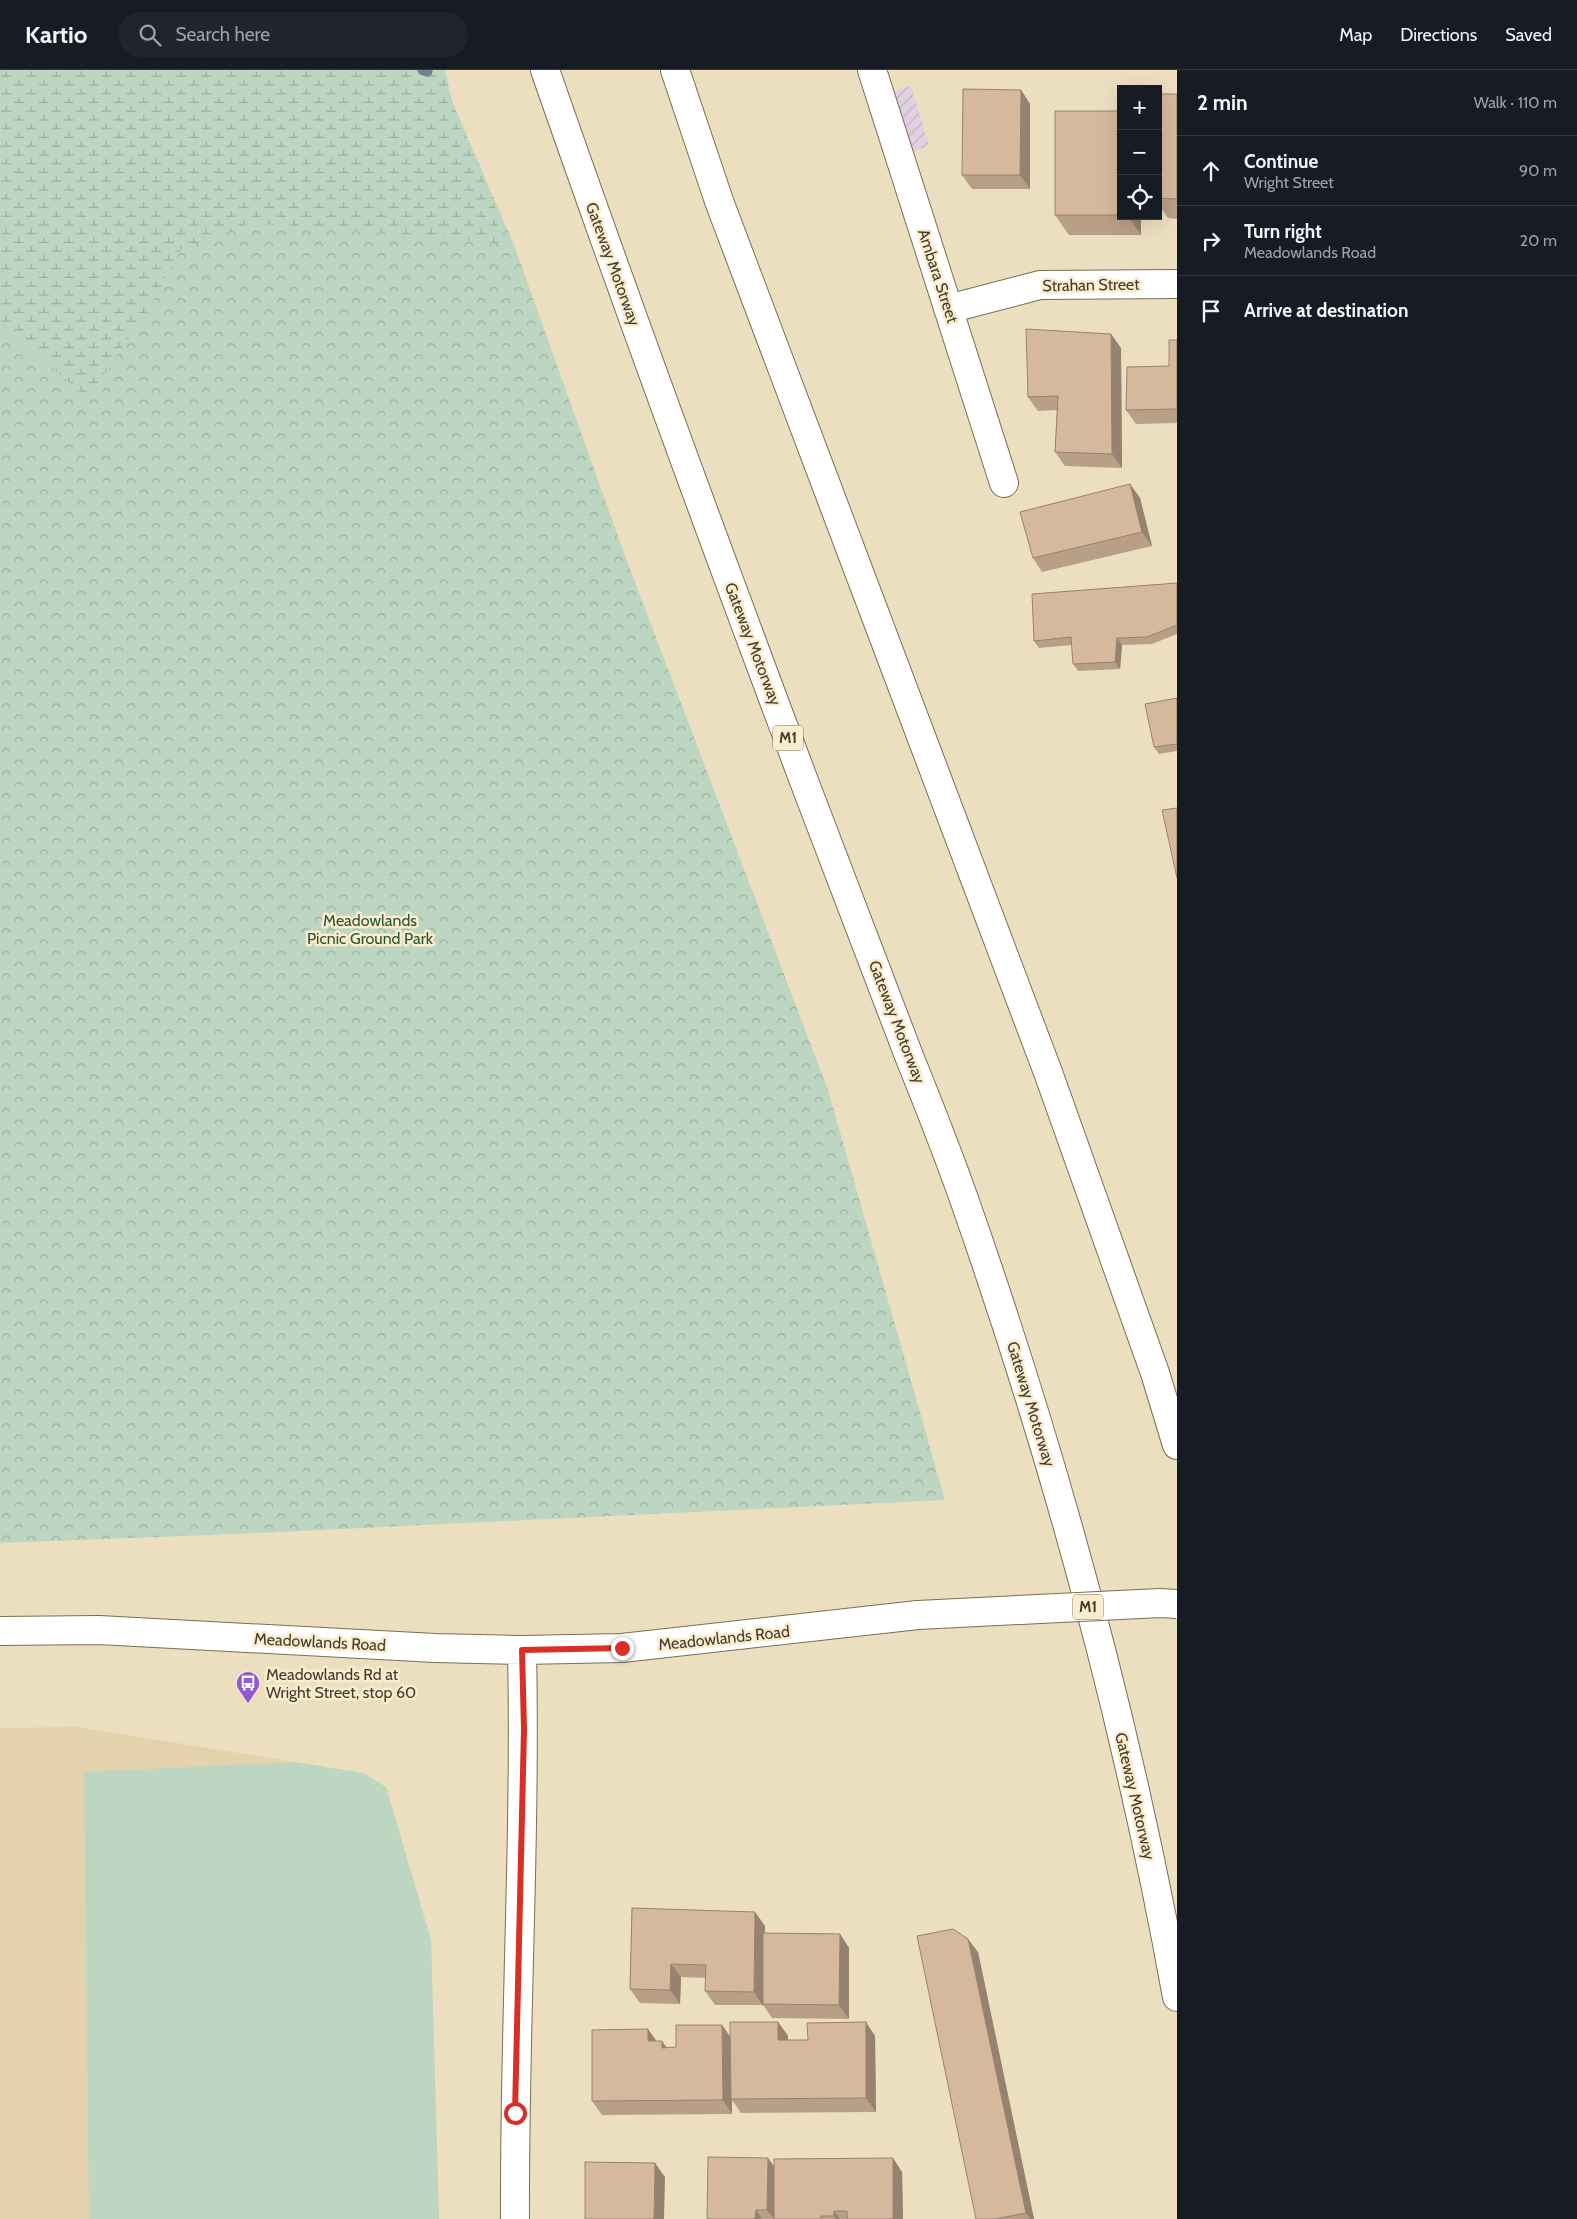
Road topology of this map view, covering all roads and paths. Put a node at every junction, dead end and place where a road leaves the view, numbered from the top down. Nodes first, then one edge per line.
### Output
1 (544, 70) edge
2 (675, 70) edge
3 (872, 70) edge
4 (1177, 284) edge
5 (948, 309) junction
6 (1004, 483) dead end
7 (1177, 1446) edge
8 (1177, 1604) edge
9 (0, 1632) edge
10 (522, 1650) junction
11 (1177, 1997) edge
12 (515, 2219) edge

1 - 11 main road, Gateway Motorway / M1
2 - 7 main road
3 - 5 main road, Ambara Street
4 - 5 main road, Strahan Street
5 - 6 main road, Ambara Street
8 - 10 main road, Meadowlands Road, bridge
9 - 10 main road, Meadowlands Road
10 - 12 main road

